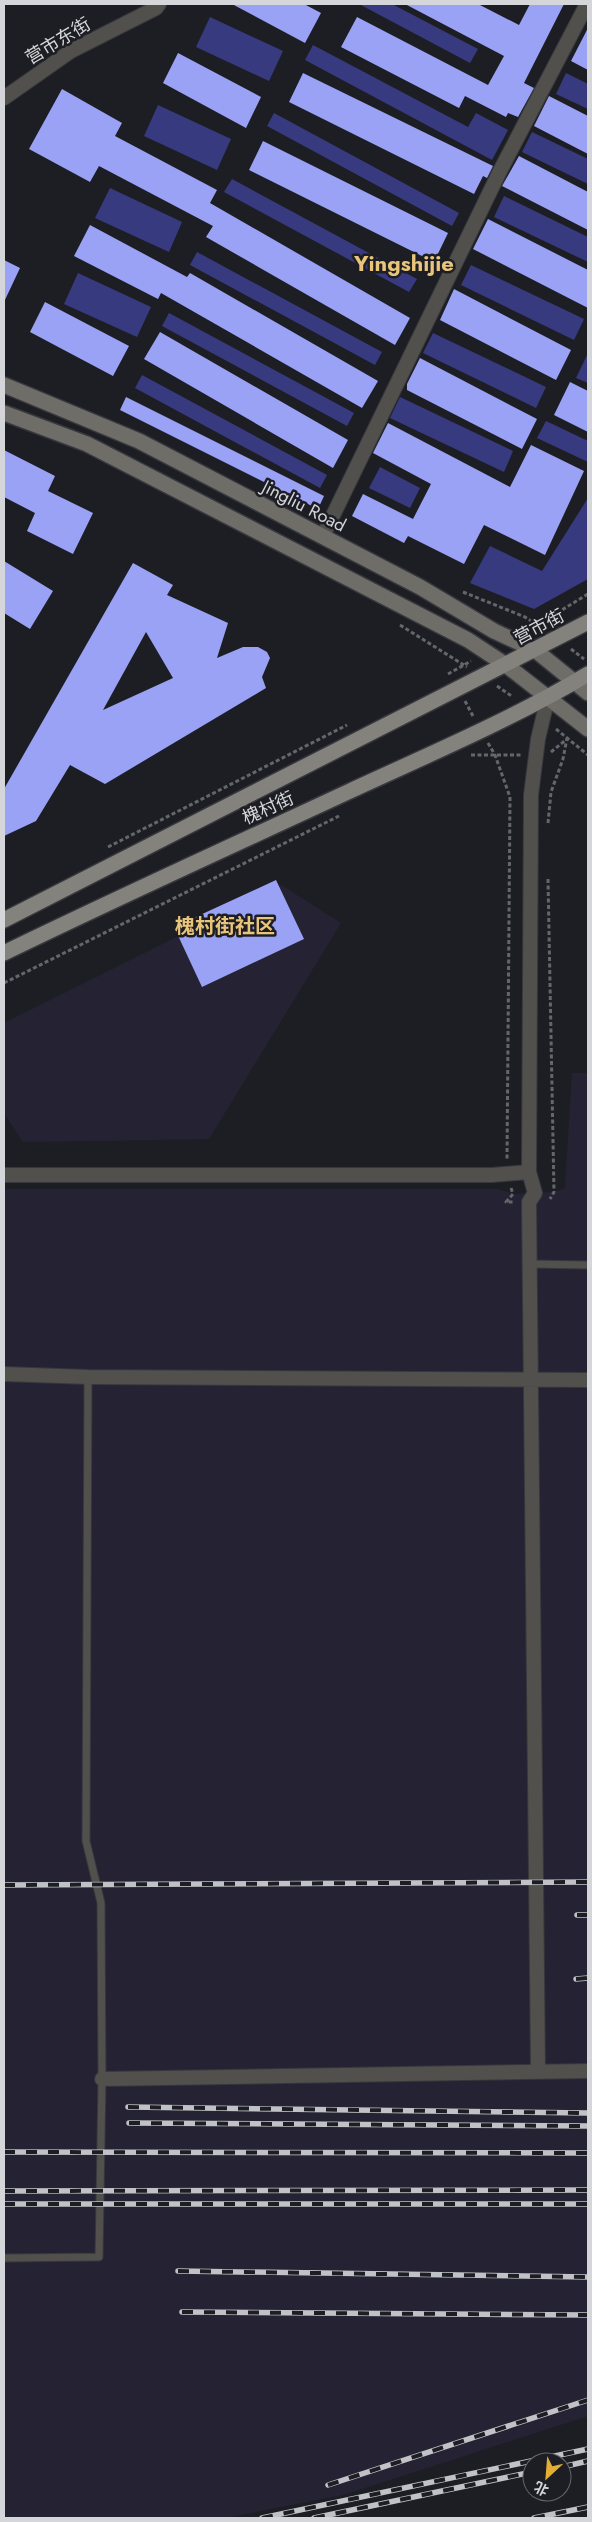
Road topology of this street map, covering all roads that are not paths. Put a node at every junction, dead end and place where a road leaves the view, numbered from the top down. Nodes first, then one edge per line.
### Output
1 (159, 4) edge
2 (587, 4) edge
3 (4, 98) edge
4 (4, 384) edge
5 (4, 413) edge
6 (322, 536) junction
7 (588, 622) edge
8 (535, 650) junction
9 (506, 664) junction
10 (582, 678) edge
11 (588, 693) edge
12 (548, 697) junction
13 (585, 727) edge
14 (4, 920) edge
15 (4, 954) edge
16 (529, 1172) junction
17 (4, 1175) edge
18 (530, 1264) junction
19 (588, 1265) edge
20 (4, 1374) edge
21 (88, 1377) junction
22 (531, 1378) junction
23 (588, 1380) edge
24 (538, 2070) junction
25 (588, 2071) edge
26 (102, 2079) junction
27 (4, 2258) edge

1 - 3 street, 营市东街
2 - 6 street
4 - 6 main road, Jingliu Road
5 - 9 main road
6 - 8 main road, Jingliu Road
7 - 8 main road, 营市街
8 - 9 main road, 营市街
8 - 10 main road, Jingliu Road
9 - 12 main road
9 - 14 main road, 槐村街
10 - 11 main road, Jingliu Road
10 - 12 main road
12 - 13 main road
12 - 15 main road, 槐村街
12 - 16 street
16 - 17 street
16 - 18 street
18 - 19 lane
18 - 22 street
20 - 21 street
21 - 22 street
21 - 26 lane
22 - 23 street
22 - 24 street
24 - 25 street
24 - 26 street
26 - 27 lane

